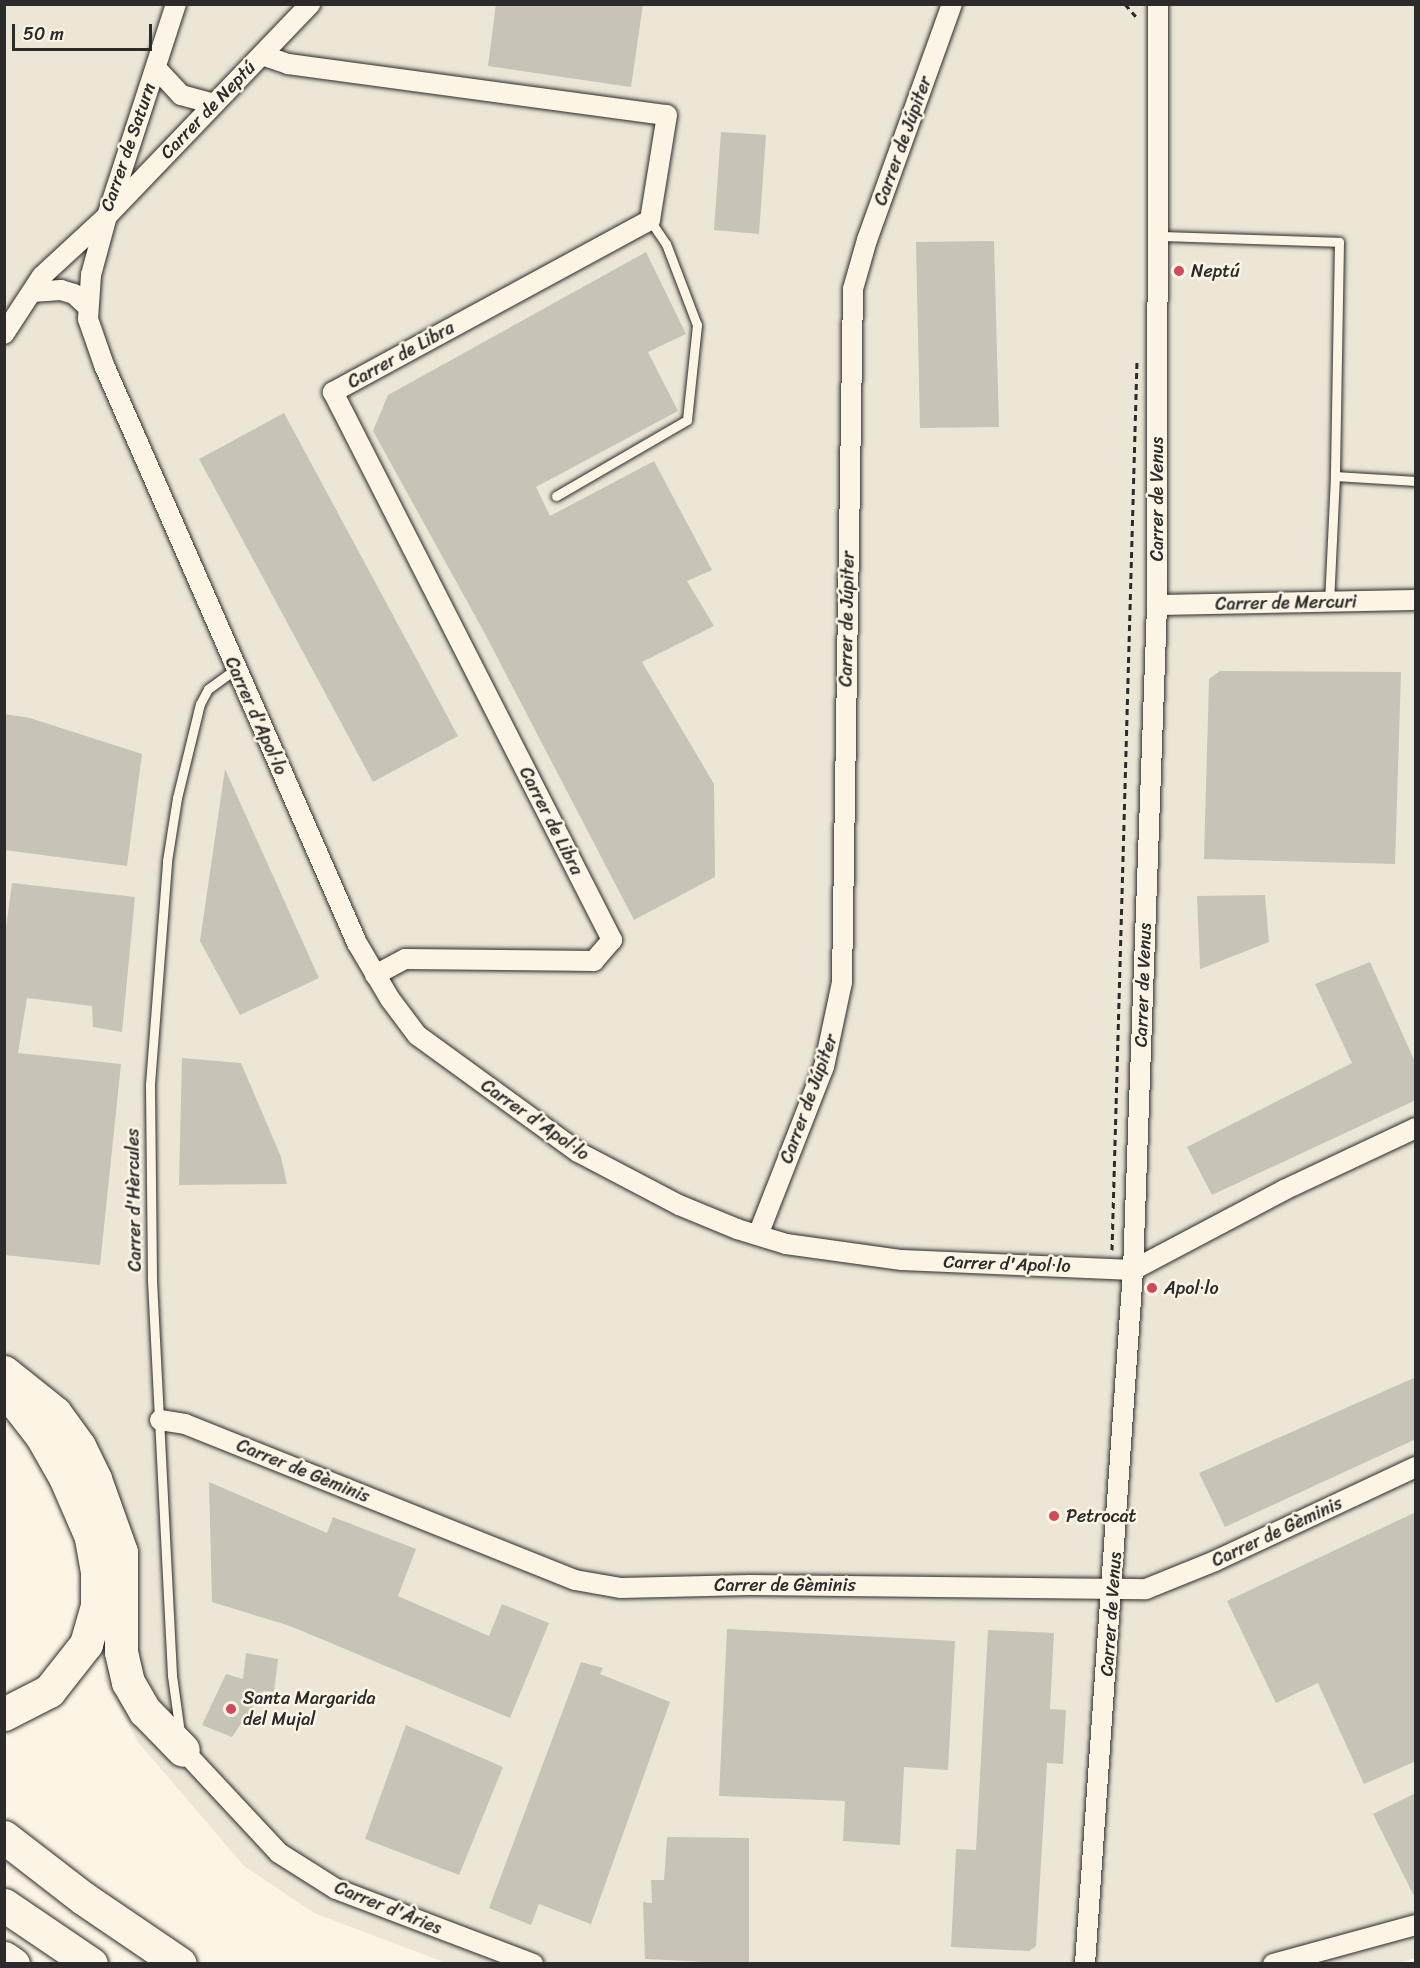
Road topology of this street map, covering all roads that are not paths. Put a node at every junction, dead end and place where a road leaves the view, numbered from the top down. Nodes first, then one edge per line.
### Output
1 (176, 4) edge
2 (310, 4) edge
3 (952, 4) edge
4 (1158, 4) edge
5 (262, 55) junction
6 (156, 68) junction
7 (214, 104) junction
8 (107, 216) junction
9 (650, 220) junction
10 (1159, 236) junction
11 (32, 292) junction
12 (88, 308) junction
13 (4, 334) edge
14 (1335, 476) junction
15 (1416, 481) edge
16 (556, 496) dead end
17 (1416, 600) edge
18 (1329, 603) junction
19 (1157, 605) junction
20 (236, 669) junction
21 (375, 975) junction
22 (1416, 1128) edge
23 (758, 1235) junction
24 (1133, 1270) junction
25 (4, 1372) edge
26 (4, 1389) edge
27 (160, 1420) junction
28 (1416, 1467) edge
29 (1112, 1590) junction
30 (4, 1714) edge
31 (183, 1750) junction
32 (4, 1837) edge
33 (4, 1905) edge
34 (1416, 1925) edge
35 (4, 1958) edge
36 (13, 1964) edge
37 (91, 1964) edge
38 (180, 1964) edge
39 (532, 1964) edge
40 (1085, 1964) edge
41 (1273, 1964) edge

1 - 6 street, Carrer de Saturn
2 - 5 street, Carrer de Neptú
3 - 23 street, Carrer de Júpiter
4 - 10 street, Carrer de Venus
5 - 7 street, Carrer de Neptú
5 - 9 street
6 - 7 street, Carrer de Saturn
6 - 8 street, Carrer de Saturn
7 - 8 street, Carrer de Neptú
8 - 11 street, Carrer de Saturn
8 - 12 street, Carrer d'Apol·lo
9 - 16 lane
9 - 21 street, Carrer de Libra
10 - 14 lane
10 - 19 street, Carrer de Venus
11 - 12 street
11 - 13 street, Carrer de Saturn
12 - 20 street, Carrer d'Apol·lo
14 - 15 lane
14 - 18 lane
17 - 18 street, Carrer de Mercuri
18 - 19 street, Carrer de Mercuri
19 - 24 street, Carrer de Venus
20 - 21 street, Carrer d'Apol·lo
20 - 27 lane, Carrer d'Hèrcules
21 - 23 street, Carrer d'Apol·lo
22 - 24 street
23 - 24 street, Carrer d'Apol·lo
24 - 29 street, Carrer de Venus
25 - 31 highway
26 - 30 highway
27 - 29 street, Carrer de Gèminis
27 - 31 lane, Carrer d'Hèrcules
28 - 29 street, Carrer de Gèminis
29 - 40 street, Carrer de Venus
31 - 39 street, Carrer d'Àries
32 - 38 highway
33 - 37 highway
34 - 41 street
35 - 36 highway

